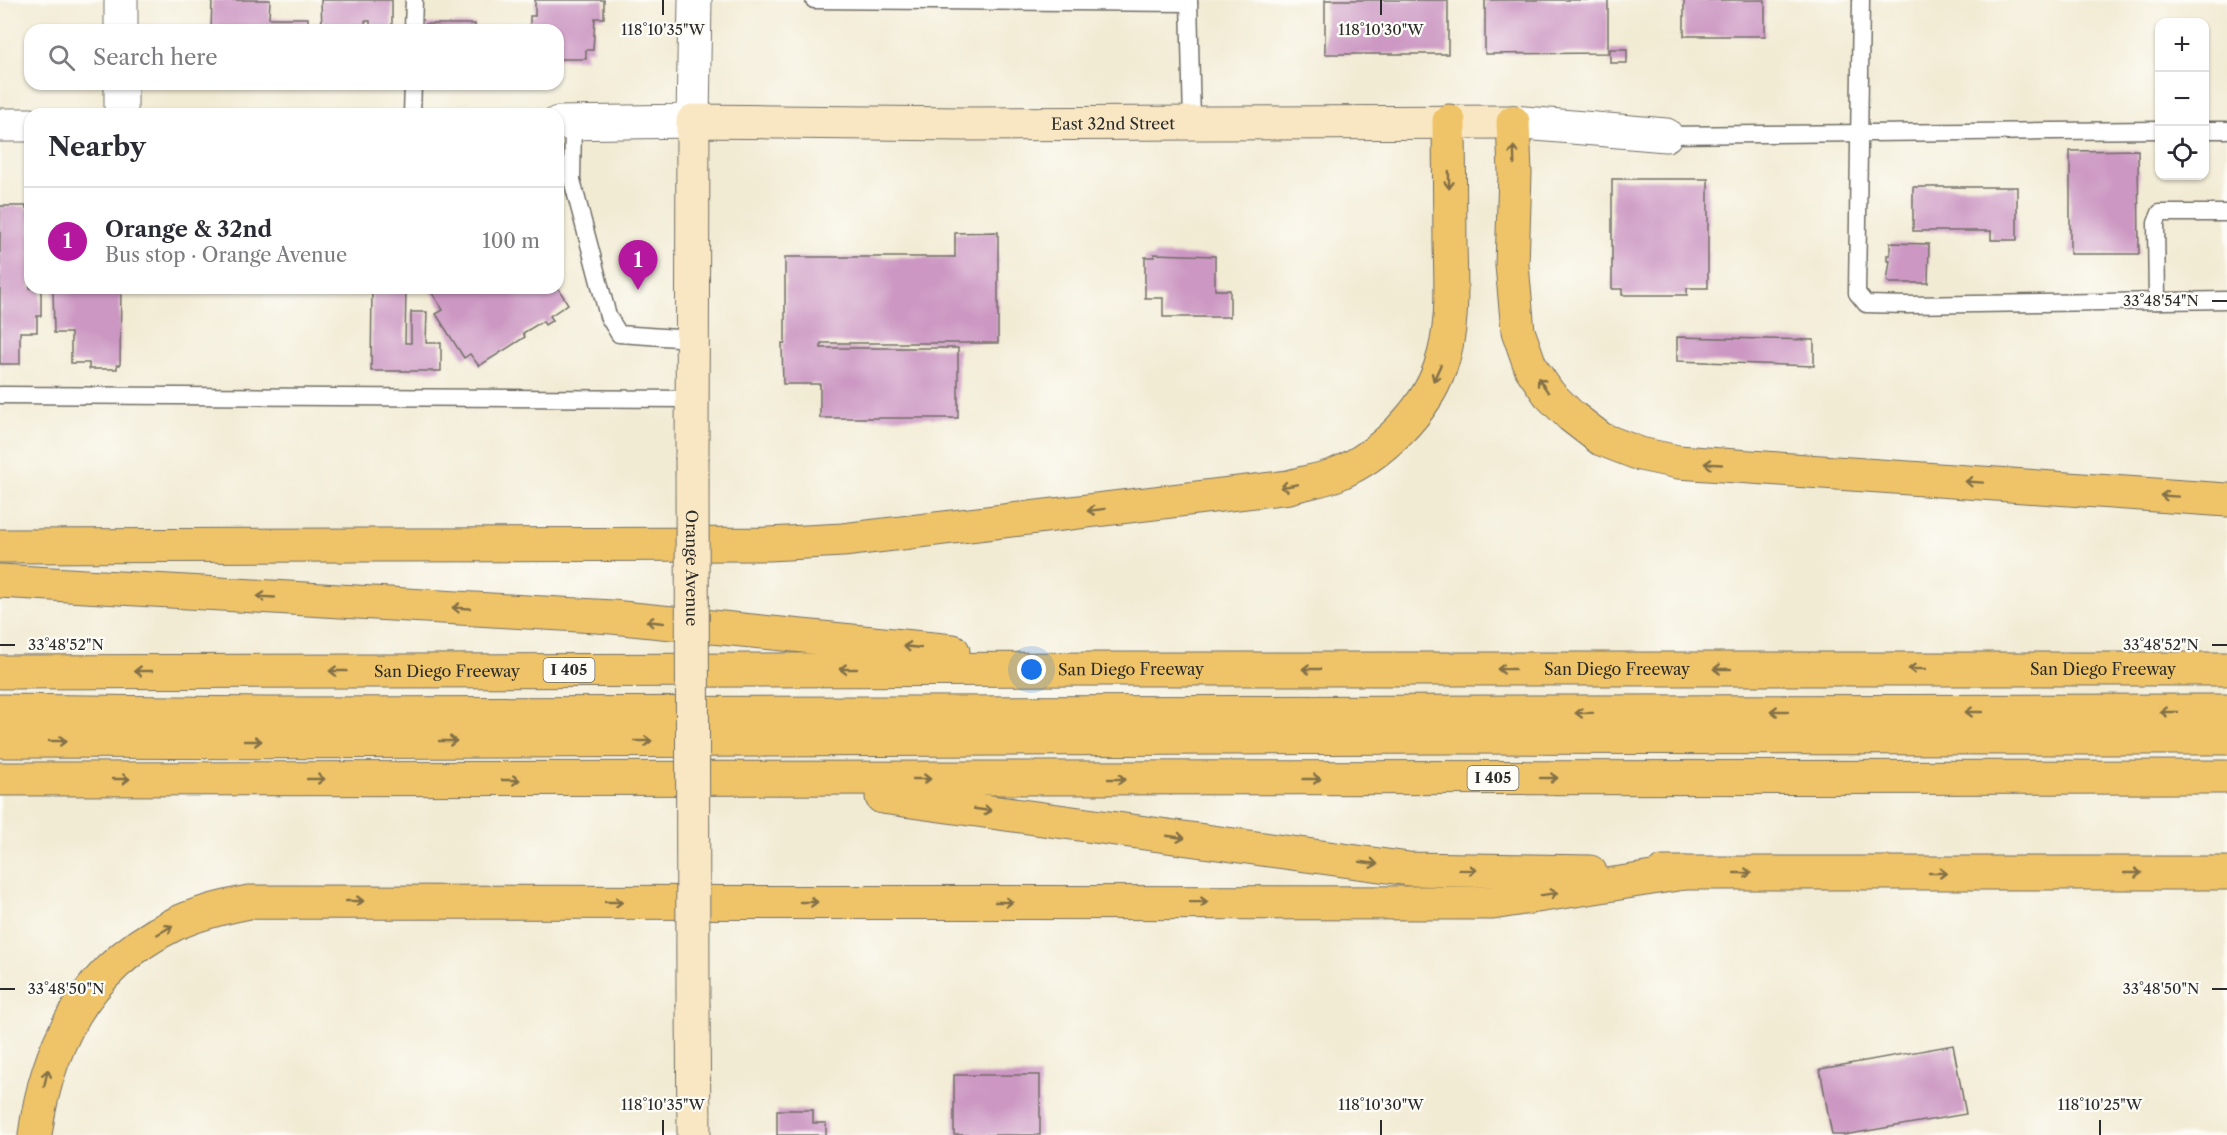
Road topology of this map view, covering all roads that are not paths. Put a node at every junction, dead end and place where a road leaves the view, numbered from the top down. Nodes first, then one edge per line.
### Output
1 (121, 0) edge
2 (414, 0) edge
3 (695, 0) edge
4 (814, 0) edge
5 (1861, 0) edge
6 (1189, 2) edge
7 (121, 24) edge
8 (413, 24) edge
9 (121, 90) edge
10 (412, 90) edge
11 (121, 108) edge
12 (412, 108) edge
13 (693, 121) junction
14 (1449, 121) junction
15 (1192, 122) junction
16 (1513, 122) junction
17 (565, 123) edge
18 (0, 124) edge
19 (24, 125) edge
20 (2155, 130) edge
21 (2209, 130) edge
22 (2227, 130) edge
23 (1861, 134) junction
24 (1666, 135) joint
25 (2227, 213) edge
26 (2227, 300) edge
27 (2157, 301) junction
28 (692, 339) junction
29 (0, 395) edge
30 (692, 399) junction
31 (2227, 500) edge
32 (0, 546) edge
33 (0, 581) edge
34 (1137, 669) junction
35 (2227, 669) edge
36 (0, 672) edge
37 (0, 711) edge
38 (2227, 711) edge
39 (2227, 738) edge
40 (0, 741) edge
41 (2227, 777) edge
42 (0, 779) edge
43 (758, 780) junction
44 (1684, 873) junction
45 (2227, 873) edge
46 (35, 1135) edge
47 (693, 1135) edge

1 - 7 street
2 - 8 lane
3 - 13 street, Orange Avenue
4 - 6 lane
5 - 23 lane
6 - 15 lane
9 - 11 street
10 - 12 lane
13 - 15 main road, East 32nd Street
13 - 17 street, East 32nd Street
13 - 28 main road, Orange Avenue
14 - 15 main road, East 32nd Street
14 - 16 main road, East 32nd Street
14 -> 32 highway
16 - 24 street, East 32nd Street
31 -> 16 highway
17 - 28 lane
18 - 19 street
20 - 23 lane
21 - 22 lane
23 - 24 lane
23 - 27 lane
25 - 27 lane
26 - 27 lane
28 - 30 main road, Orange Avenue
29 - 30 lane
30 - 47 main road, Orange Avenue, bridge
34 -> 33 highway
35 -> 34 highway, San Diego Freeway / I 405
34 -> 36 highway, San Diego Freeway / I 405
38 -> 37 highway
40 -> 39 highway
43 -> 41 highway, I 405
42 -> 43 highway, I 405
43 -> 44 highway
44 -> 45 highway
46 -> 44 highway

